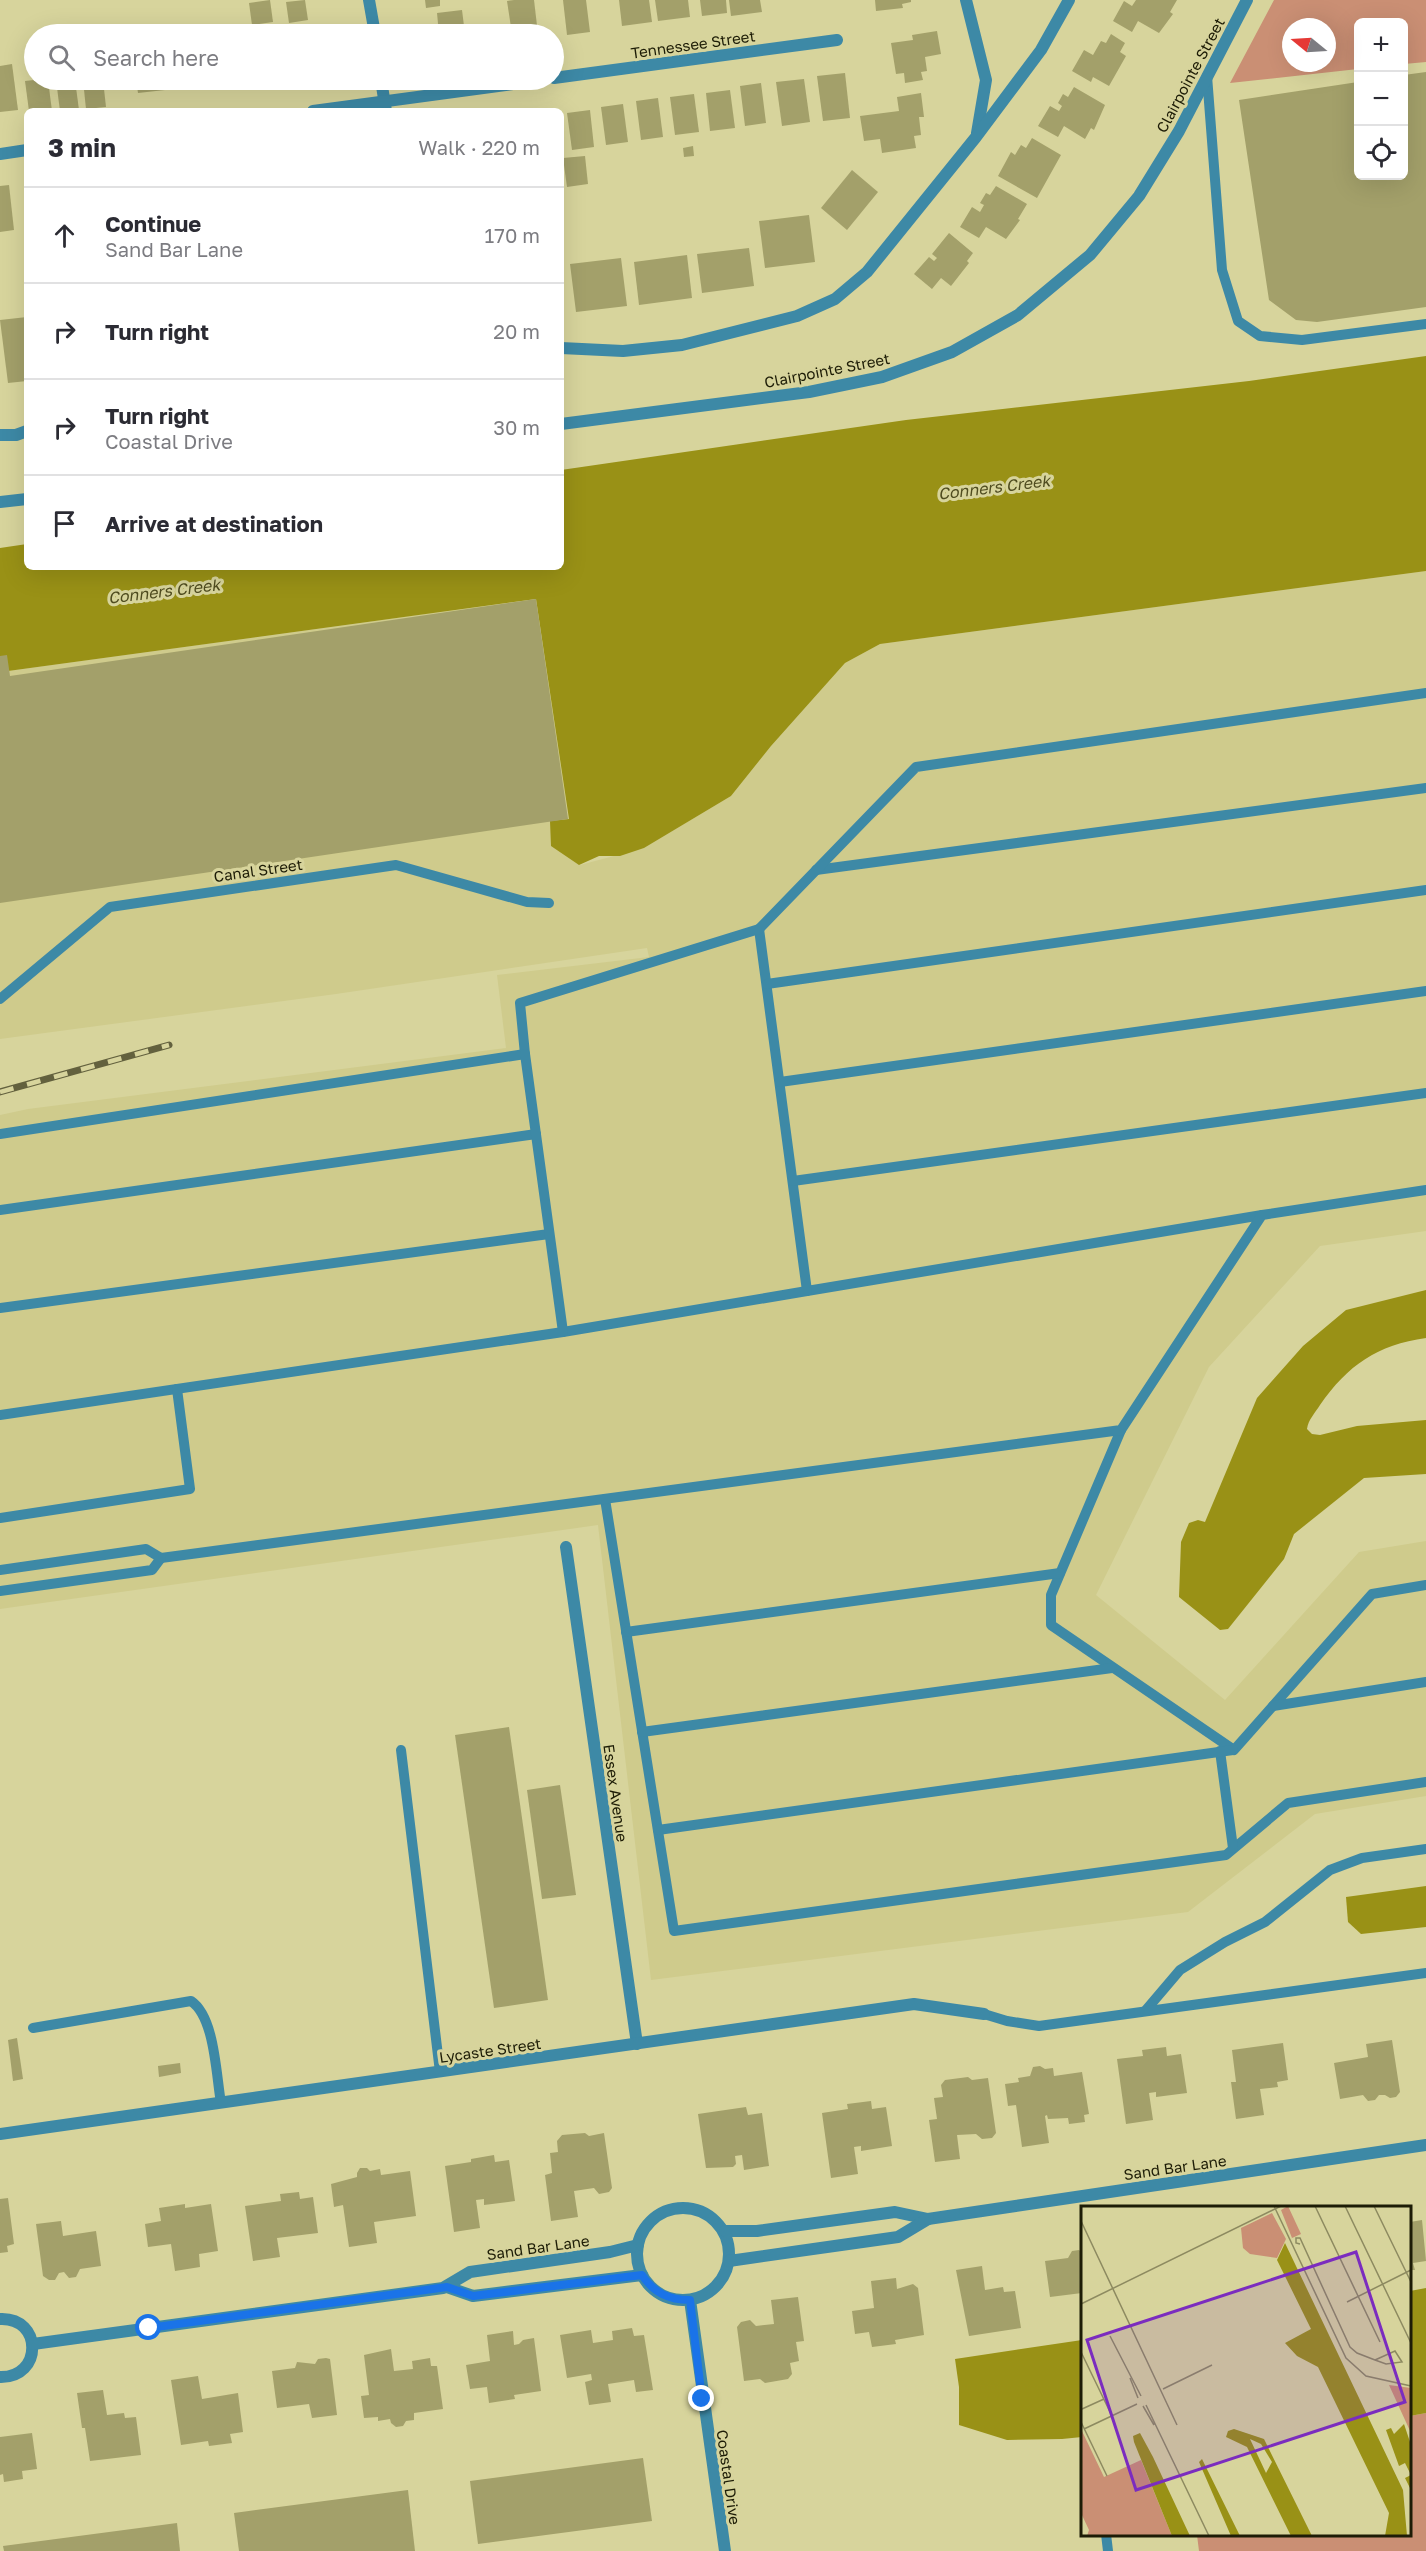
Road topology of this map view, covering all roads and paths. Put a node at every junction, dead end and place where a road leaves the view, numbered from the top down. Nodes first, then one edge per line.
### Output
1 (369, 0) edge
2 (966, 0) edge
3 (1069, 0) edge
4 (1246, 0) edge
5 (373, 24) edge
6 (837, 40) dead end
7 (1207, 76) junction
8 (564, 77) edge
9 (383, 90) edge
10 (482, 90) edge
11 (385, 106) edge
12 (356, 108) edge
13 (976, 137) junction
14 (24, 150) edge
15 (0, 154) edge
16 (1426, 324) edge
17 (564, 348) edge
18 (564, 424) edge
19 (24, 432) edge
20 (0, 435) edge
21 (24, 499) edge
22 (0, 502) edge
23 (1426, 693) edge
24 (1426, 788) edge
25 (816, 870) junction
26 (1426, 890) edge
27 (549, 903) dead end
28 (759, 929) junction
29 (766, 984) junction
30 (1426, 991) edge
31 (0, 999) edge
32 (525, 1054) junction
33 (780, 1082) junction
34 (1426, 1093) edge
35 (0, 1134) edge
36 (536, 1134) junction
37 (793, 1181) junction
38 (1426, 1190) edge
39 (0, 1210) edge
40 (1262, 1215) junction
41 (549, 1234) junction
42 (807, 1290) junction
43 (0, 1308) edge
44 (563, 1332) junction
45 (177, 1389) junction
46 (0, 1415) edge
47 (1121, 1430) junction
48 (605, 1499) junction
49 (0, 1518) edge
50 (566, 1547) dead end
51 (161, 1558) junction
52 (0, 1570) edge
53 (1060, 1573) junction
54 (1426, 1585) edge
55 (0, 1591) edge
56 (626, 1632) junction
57 (1112, 1668) junction
58 (1426, 1682) edge
59 (1273, 1706) junction
60 (642, 1732) junction
61 (401, 1750) dead end
62 (1234, 1750) junction
63 (1220, 1751) junction
64 (1426, 1782) edge
65 (658, 1830) junction
66 (1233, 1848) junction
67 (1426, 1849) edge
68 (1426, 1972) edge
69 (1146, 2010) junction
70 (984, 2014) joint
71 (33, 2028) dead end
72 (637, 2044) junction
73 (440, 2072) junction
74 (221, 2103) junction
75 (0, 2134) edge
76 (1426, 2145) edge
77 (928, 2219) junction
78 (725, 2232) junction
79 (638, 2245) junction
80 (729, 2261) junction
81 (642, 2275) junction
82 (447, 2287) junction
83 (690, 2300) junction
84 (0, 2319) edge
85 (33, 2344) junction
86 (0, 2378) edge
87 (1106, 2536) edge
88 (725, 2551) edge
89 (1108, 2551) edge

1 - 5 street
2 - 13 street
3 - 13 street
4 - 7 street, Clairpointe Street
6 - 8 street, Tennessee Street
7 - 16 lane
7 - 18 street, Clairpointe Street
9 - 11 street
10 - 11 street
11 - 12 street
13 - 17 street
14 - 15 street
19 - 20 street
21 - 22 street
23 - 25 lane
24 - 25 lane
25 - 28 lane
26 - 29 lane
27 - 31 lane, Canal Street
28 - 29 lane
28 - 32 lane
29 - 33 lane
30 - 33 lane
32 - 35 lane
32 - 36 lane
33 - 37 lane
34 - 37 lane
36 - 39 lane
36 - 41 lane
37 - 42 lane
38 - 40 lane
40 - 42 lane
40 - 47 lane
41 - 43 lane
41 - 44 lane
42 - 44 lane
44 - 45 lane
45 - 46 lane
45 - 49 lane
47 - 48 lane
47 - 53 lane
48 - 51 lane
48 - 56 lane
50 - 72 street, Essex Avenue
51 - 52 lane
51 - 55 lane
53 - 56 lane
53 - 57 lane
54 - 59 lane
56 - 60 lane
57 - 60 lane
57 - 62 lane
58 - 59 lane
59 - 62 lane
60 - 65 lane
61 - 73 lane
62 - 63 lane
63 - 65 lane
63 - 66 lane
64 - 66 lane
65 - 66 lane
67 - 69 lane
68 - 69 lane
69 - 70 lane
70 - 72 street, Lycaste Street
71 - 74 lane
72 - 73 street, Lycaste Street
73 - 74 street, Lycaste Street
74 - 75 street, Lycaste Street
76 - 77 street, Sand Bar Lane
77 - 78 street, Sand Bar Lane
77 - 80 street, Sand Bar Lane
78 - 79 street
78 - 80 street
79 - 81 street
79 - 82 street, Sand Bar Lane
80 - 83 street
81 - 82 street, Sand Bar Lane
81 - 83 street
82 - 85 street, Sand Bar Lane
83 - 88 street, Coastal Drive
84 - 85 street
85 - 86 street
87 - 89 lane

